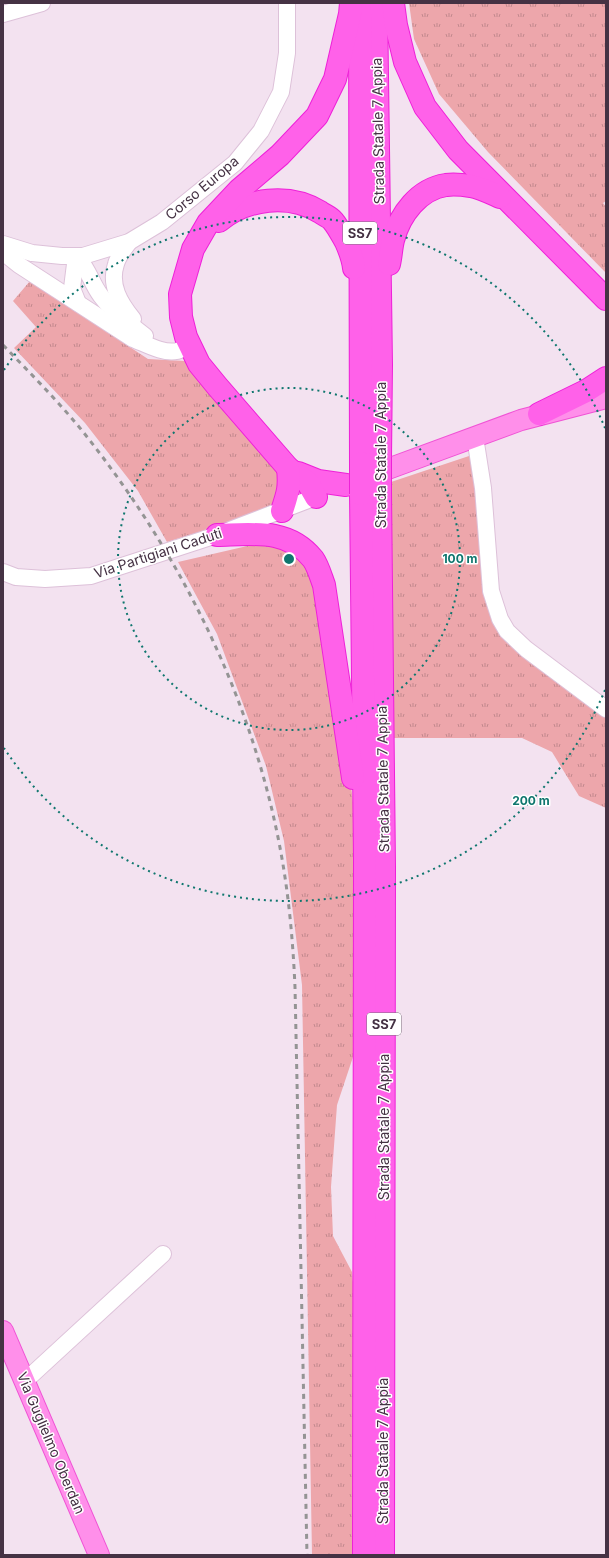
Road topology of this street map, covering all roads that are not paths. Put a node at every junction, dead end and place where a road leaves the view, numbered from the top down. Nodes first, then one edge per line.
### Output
1 (42, 3) edge
2 (287, 3) edge
3 (351, 3) edge
4 (360, 3) edge
5 (376, 3) edge
6 (393, 3) edge
7 (3, 14) edge
8 (505, 198) junction
9 (198, 240) junction
10 (129, 242) junction
11 (3, 244) edge
12 (3, 249) edge
13 (76, 256) junction
14 (606, 299) edge
15 (78, 303) junction
16 (158, 346) junction
17 (190, 346) junction
18 (381, 365) junction
19 (606, 378) edge
20 (360, 380) junction
21 (606, 398) edge
22 (539, 414) junction
23 (475, 437) junction
24 (370, 460) junction
25 (288, 468) junction
26 (362, 490) junction
27 (312, 499) junction
28 (282, 511) junction
29 (217, 535) junction
30 (3, 572) edge
31 (606, 709) edge
32 (365, 859) junction
33 (163, 1254) dead end
34 (3, 1331) edge
35 (24, 1381) junction
36 (99, 1555) edge
37 (364, 1555) edge
38 (383, 1555) edge

1 - 7 street
2 - 10 street, Corso Europa
3 - 9 highway
4 - 20 highway, Strada Statale 7 Appia / SS7
5 - 18 highway, Strada Statale 7 Appia / SS7
6 - 8 highway
8 - 14 highway
8 - 18 highway
9 - 17 highway
9 - 20 highway
10 - 13 street, Corso Europa
10 - 16 street
11 - 13 street, Corso Europa
12 - 15 street
13 - 15 street
13 - 16 street
15 - 16 street
16 - 17 street
17 - 25 highway
18 - 24 highway, Strada Statale 7 Appia / SS7
19 - 22 highway
20 - 24 highway, Strada Statale 7 Appia / SS7
21 - 22 main road
22 - 23 main road
23 - 26 main road
23 - 31 street
24 - 26 highway, Strada Statale 7 Appia / SS7, bridge
25 - 26 highway
25 - 27 highway
25 - 28 highway
26 - 27 main road
26 - 32 highway, Strada Statale 7 Appia / SS7
26 - 38 highway, Strada Statale 7 Appia / SS7
27 - 28 street, Via Partigiani Caduti
28 - 29 street, Via Partigiani Caduti
29 - 30 street, Via Partigiani Caduti
29 - 32 highway
32 - 37 highway, Strada Statale 7 Appia / SS7
33 - 35 street
34 - 35 main road, Via Guglielmo Oberdan
35 - 36 main road, Via Guglielmo Oberdan

